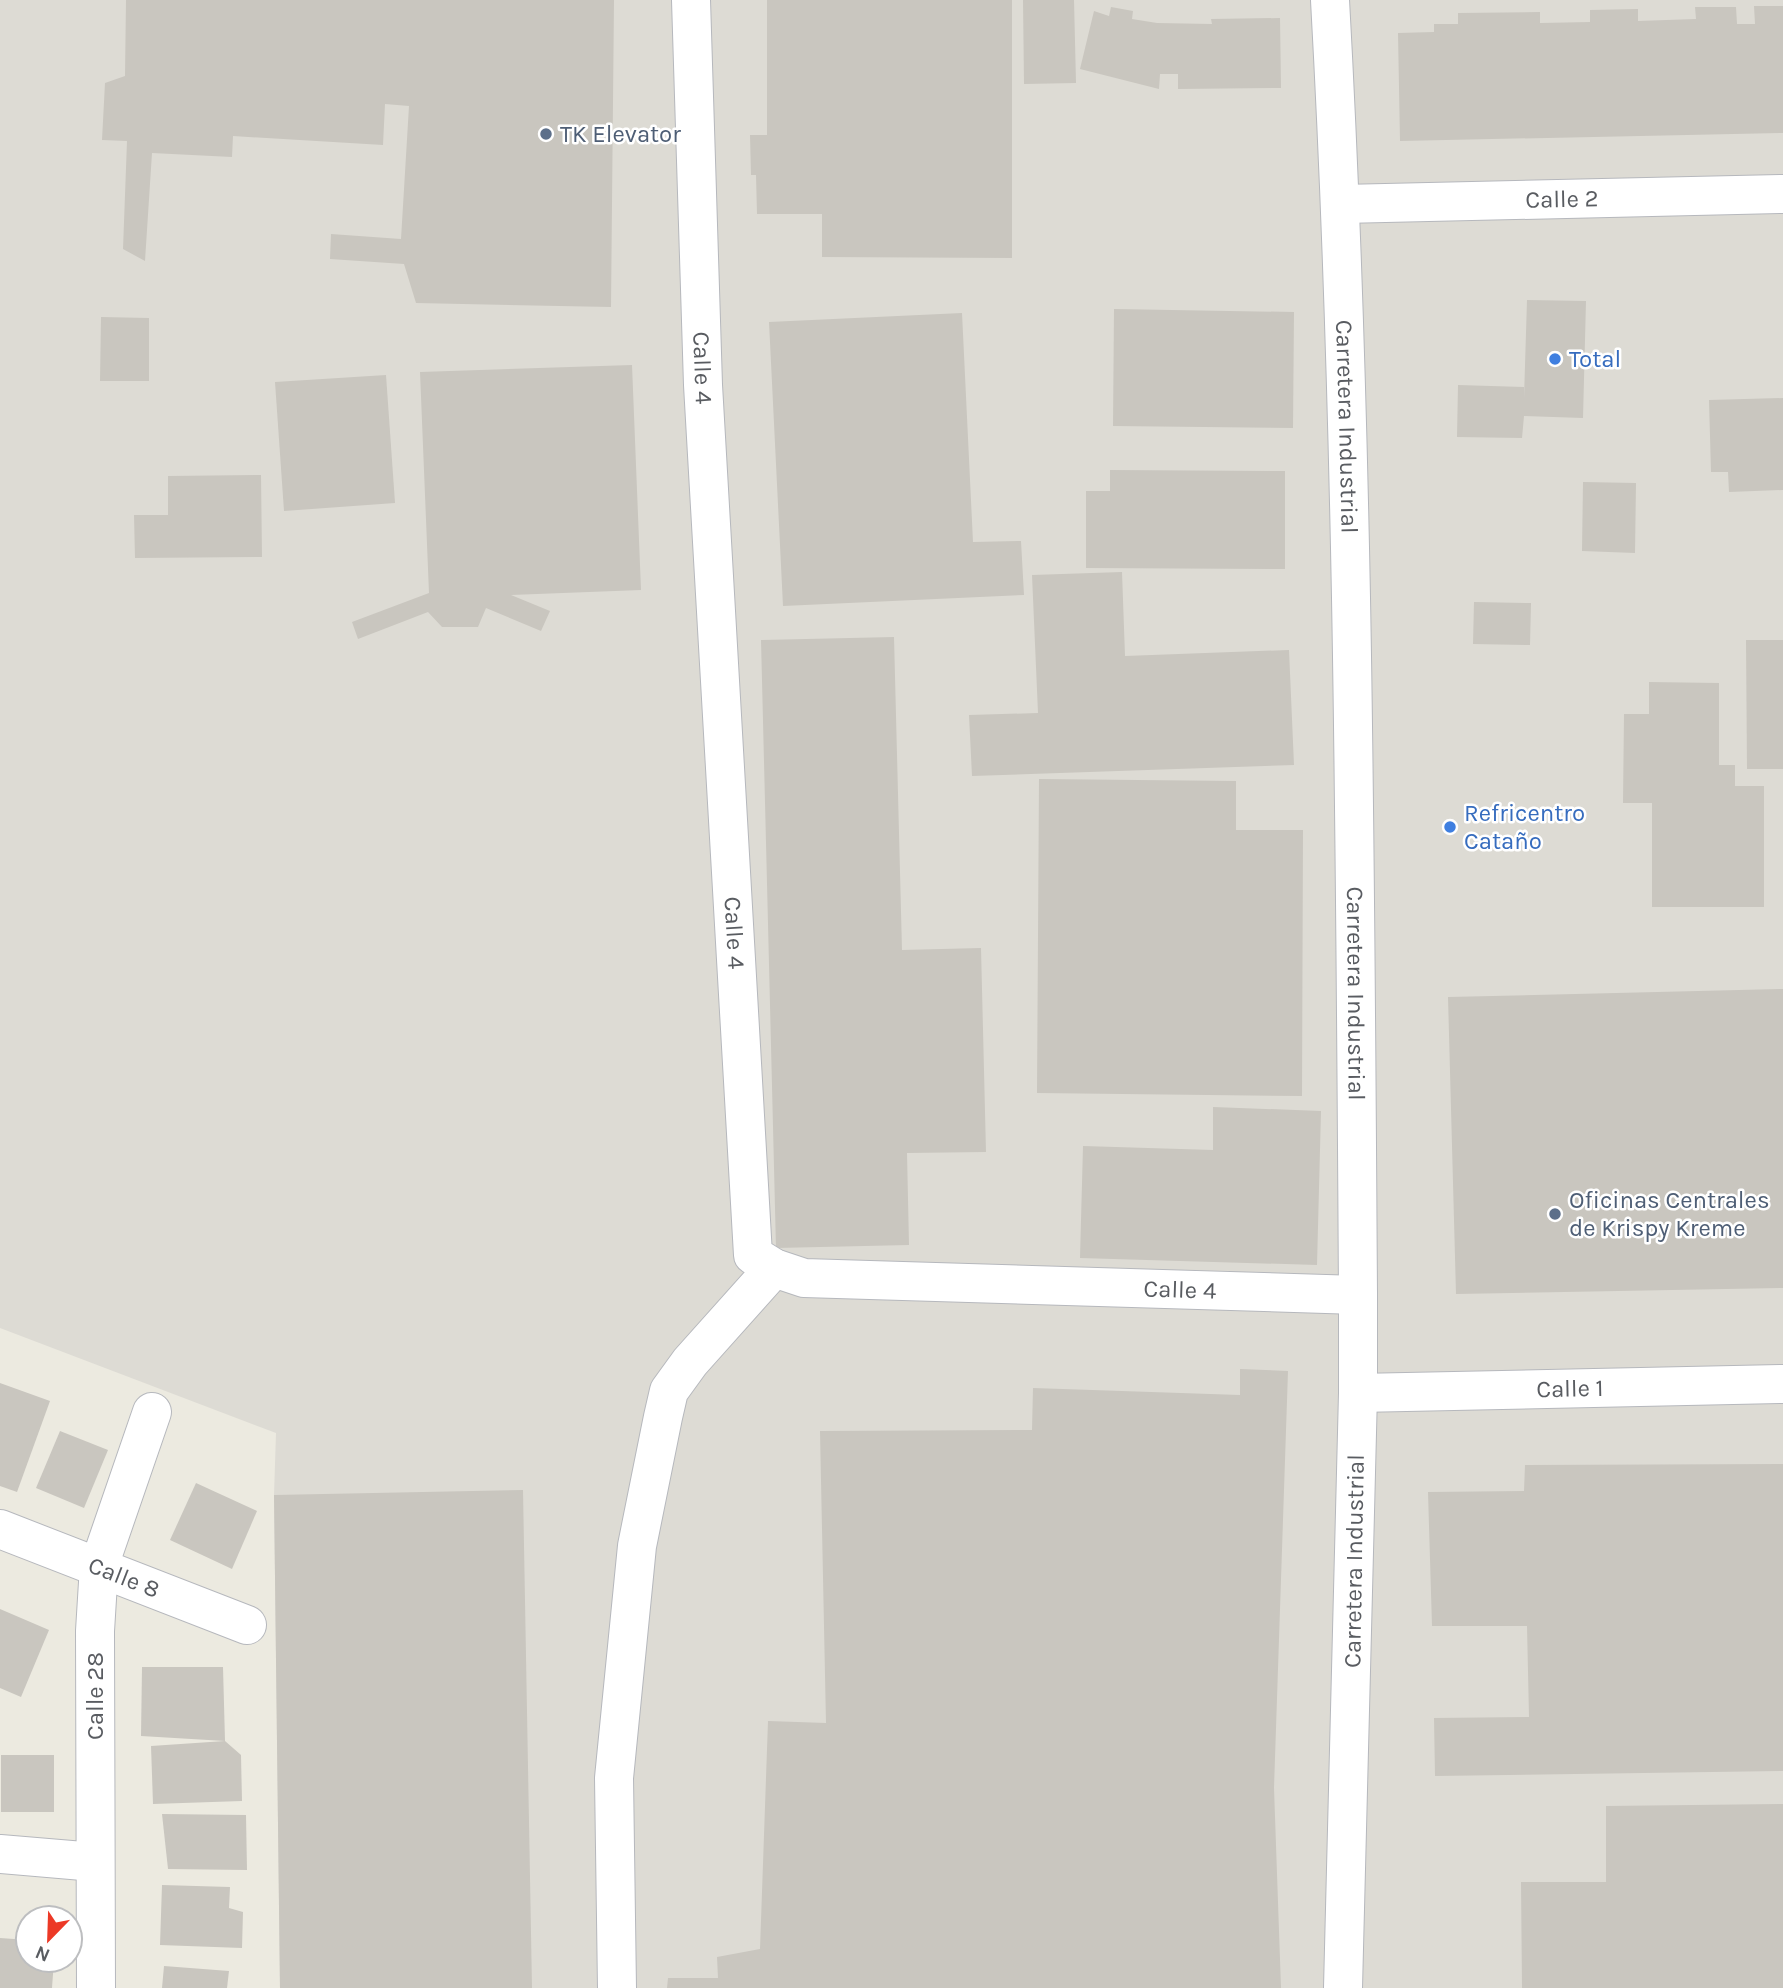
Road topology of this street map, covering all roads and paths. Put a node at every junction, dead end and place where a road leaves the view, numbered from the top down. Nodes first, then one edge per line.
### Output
1 (691, 0) edge
2 (1331, 0) edge
3 (1783, 194) edge
4 (1342, 204) junction
5 (774, 1268) junction
6 (1358, 1295) junction
7 (1783, 1384) edge
8 (1358, 1393) junction
9 (152, 1412) dead end
10 (0, 1529) edge
11 (99, 1566) junction
12 (247, 1625) dead end
13 (0, 1853) edge
14 (95, 1862) junction
15 (96, 1988) edge
16 (617, 1988) edge
17 (1343, 1988) edge

1 - 5 street, Calle 4
2 - 4 street, Carretera Industrial
3 - 4 street, Calle 2
4 - 6 street, Carretera Industrial
5 - 6 street, Calle 4
5 - 16 street
6 - 8 street, Carretera Industrial
7 - 8 street, Calle 1
8 - 17 street, Carretera Industrial
9 - 11 street, Calle 28
10 - 11 street, Calle 8
11 - 12 street, Calle 8
11 - 14 street, Calle 28
13 - 14 street
14 - 15 street, Calle 28

